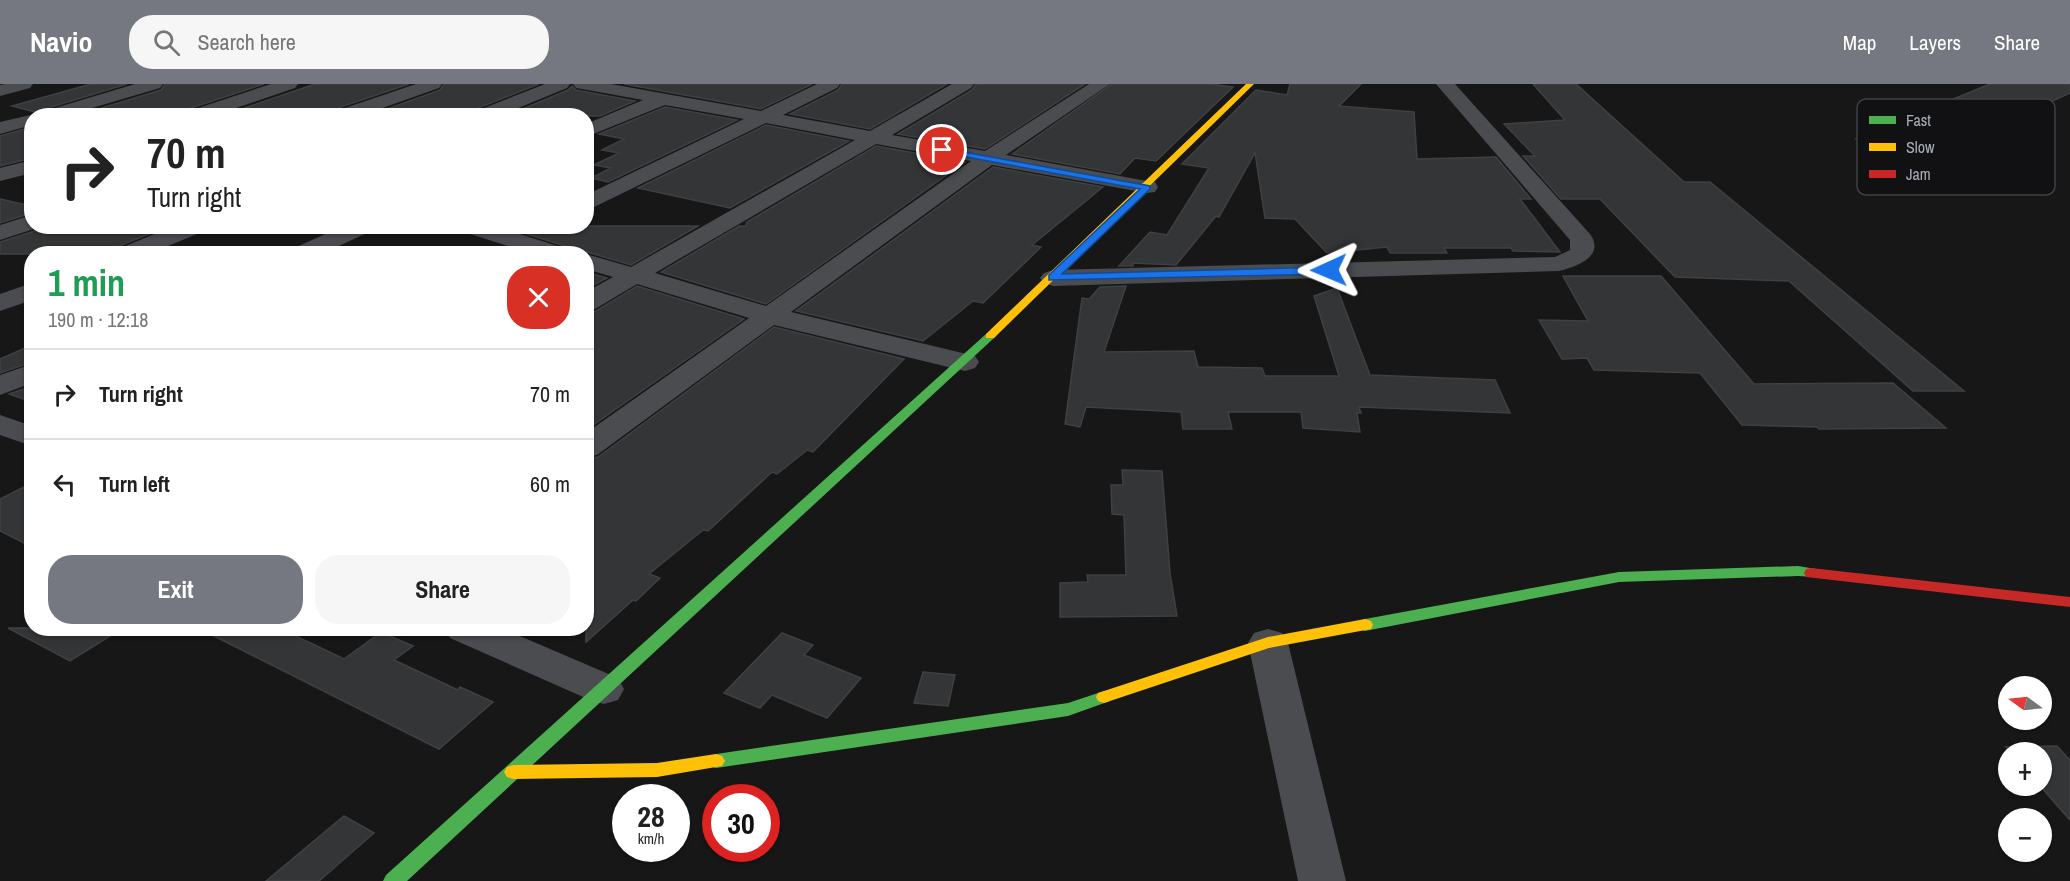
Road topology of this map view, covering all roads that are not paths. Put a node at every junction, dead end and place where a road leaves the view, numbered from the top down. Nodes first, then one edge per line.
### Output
1 (24, 84) edge
2 (154, 84) edge
3 (289, 84) edge
4 (433, 84) edge
5 (561, 84) edge
6 (582, 84) edge
7 (696, 84) edge
8 (831, 84) edge
9 (965, 84) edge
10 (1101, 84) edge
11 (1250, 84) edge
12 (1445, 84) edge
13 (0, 91) edge
14 (660, 99) junction
15 (69, 108) edge
16 (218, 108) edge
17 (363, 108) edge
18 (501, 108) edge
19 (0, 115) edge
20 (24, 117) edge
21 (762, 118) junction
22 (24, 121) edge
23 (0, 128) edge
24 (594, 128) edge
25 (873, 139) junction
26 (988, 158) junction
27 (24, 168) edge
28 (0, 175) edge
29 (1147, 188) junction
30 (594, 200) edge
31 (24, 225) edge
32 (0, 233) edge
33 (176, 234) edge
34 (345, 234) edge
35 (491, 234) edge
36 (525, 234) edge
37 (511, 241) junction
38 (147, 246) edge
39 (319, 246) edge
40 (501, 246) edge
41 (529, 246) edge
42 (594, 263) edge
43 (633, 274) junction
44 (1053, 278) junction
45 (24, 294) edge
46 (594, 298) edge
47 (0, 303) edge
48 (771, 316) junction
49 (965, 362) junction
50 (24, 376) edge
51 (0, 386) edge
52 (0, 424) edge
53 (24, 434) edge
54 (594, 442) edge
55 (2070, 602) edge
56 (482, 636) edge
57 (1268, 643) junction
58 (604, 689) junction
59 (513, 772) junction
60 (393, 881) edge
61 (1322, 881) edge

1 - 13 street
2 - 15 street
3 - 16 street
4 - 17 street
5 - 18 street
6 - 14 street
7 - 14 street
8 - 21 street
9 - 25 street
10 - 26 street
11 - 29 street
12 - 44 street
14 - 21 street
14 - 24 street
19 - 20 street
21 - 25 street
21 - 30 street
22 - 23 street
25 - 26 street
25 - 43 street
26 - 29 street
26 - 48 street
27 - 28 street
29 - 44 street
31 - 32 street
33 - 38 street
34 - 39 street
35 - 37 street
36 - 37 street
37 - 40 street
37 - 41 street
42 - 43 street
43 - 46 street
43 - 48 street
44 - 49 street
45 - 47 street
48 - 49 street
48 - 54 street
49 - 58 street
50 - 51 street
52 - 53 street
55 - 57 street
56 - 58 street
57 - 59 street
57 - 61 street
58 - 59 street
59 - 60 street

